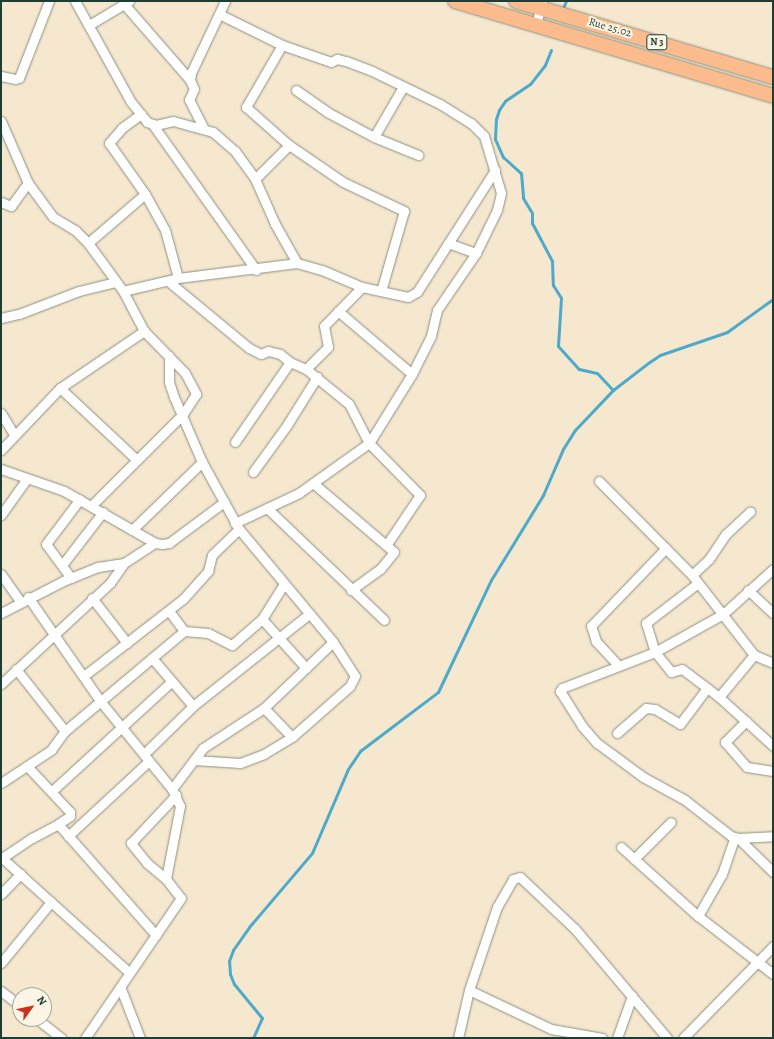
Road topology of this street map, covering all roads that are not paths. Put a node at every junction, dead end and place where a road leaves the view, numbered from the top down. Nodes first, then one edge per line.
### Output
1 (49, 1) edge
2 (74, 1) edge
3 (225, 1) edge
4 (456, 1) edge
5 (127, 2) edge
6 (532, 3) edge
7 (219, 14) junction
8 (530, 23) junction
9 (89, 25) junction
10 (282, 45) junction
11 (1, 76) edge
12 (773, 77) edge
13 (190, 80) junction
14 (403, 87) junction
15 (296, 90) dead end
16 (773, 96) edge
17 (141, 114) junction
18 (1, 120) edge
19 (153, 125) junction
20 (204, 129) junction
21 (374, 137) junction
22 (289, 145) junction
23 (418, 155) dead end
24 (495, 170) junction
25 (255, 179) junction
26 (28, 183) junction
27 (145, 194) junction
28 (1, 202) edge
29 (88, 243) junction
30 (448, 243) junction
31 (476, 253) junction
32 (297, 263) junction
33 (256, 270) junction
34 (178, 278) junction
35 (168, 281) junction
36 (116, 282) junction
37 (362, 287) junction
38 (123, 291) junction
39 (381, 292) junction
40 (338, 311) junction
41 (1, 318) edge
42 (144, 331) junction
43 (169, 356) junction
44 (290, 362) junction
45 (306, 369) junction
46 (412, 374) junction
47 (317, 377) junction
48 (60, 388) junction
49 (1, 413) edge
50 (182, 414) junction
51 (14, 435) junction
52 (235, 442) dead end
53 (369, 443) junction
54 (1, 450) edge
55 (137, 460) junction
56 (202, 462) junction
57 (1, 469) edge
58 (253, 472) dead end
59 (26, 480) junction
60 (599, 481) dead end
61 (313, 483) junction
62 (80, 499) junction
63 (224, 502) junction
64 (91, 506) junction
65 (267, 508) junction
66 (103, 512) junction
67 (750, 512) dead end
68 (1, 515) edge
69 (237, 526) junction
70 (132, 530) junction
71 (155, 543) junction
72 (386, 544) junction
73 (666, 548) junction
74 (124, 563) junction
75 (62, 565) junction
76 (773, 569) edge
77 (1, 574) edge
78 (692, 575) junction
79 (71, 578) junction
80 (698, 583) junction
81 (283, 585) junction
82 (351, 590) junction
83 (748, 590) junction
84 (28, 597) junction
85 (92, 598) junction
86 (20, 601) junction
87 (169, 611) junction
88 (773, 612) edge
89 (1, 613) edge
90 (308, 614) junction
91 (723, 614) junction
92 (262, 619) junction
93 (384, 620) dead end
94 (184, 631) junction
95 (54, 633) junction
96 (279, 638) junction
97 (333, 642) junction
98 (127, 643) junction
99 (655, 652) junction
100 (754, 654) junction
101 (152, 658) junction
102 (773, 663) edge
103 (618, 665) junction
104 (306, 668) junction
105 (16, 669) junction
106 (85, 675) junction
107 (171, 682) junction
108 (1, 684) edge
109 (707, 688) junction
110 (719, 697) junction
111 (101, 702) junction
112 (193, 706) junction
113 (264, 708) junction
114 (746, 721) junction
115 (121, 727) junction
116 (65, 731) junction
117 (618, 733) dead end
118 (292, 737) junction
119 (773, 746) edge
120 (146, 757) junction
121 (194, 760) junction
122 (27, 766) junction
123 (773, 771) edge
124 (1, 783) edge
125 (52, 790) junction
126 (174, 792) junction
127 (670, 822) dead end
128 (58, 824) junction
129 (68, 836) junction
130 (773, 836) edge
131 (736, 837) junction
132 (621, 847) dead end
133 (2, 858) edge
134 (634, 859) junction
135 (773, 872) edge
136 (20, 874) junction
137 (166, 879) junction
138 (1, 894) edge
139 (51, 902) junction
140 (698, 916) junction
141 (156, 935) junction
142 (773, 946) edge
143 (758, 962) junction
144 (1, 963) edge
145 (130, 974) junction
146 (773, 974) edge
147 (121, 989) junction
148 (469, 990) junction
149 (1, 991) edge
150 (632, 996) junction
151 (12, 1000) edge
152 (48, 1027) edge
153 (62, 1038) edge
154 (85, 1038) edge
155 (140, 1038) edge
156 (458, 1038) edge
157 (602, 1038) edge
158 (618, 1038) edge
159 (667, 1038) edge
160 (683, 1038) edge

1 - 11 street
2 - 9 street
3 - 7 street
4 - 8 main road, N 3
5 - 9 street
5 - 13 street
6 - 8 street
6 - 12 main road, Rue 25.02 / N 3
7 - 10 street
7 - 13 street
8 - 16 main road, N 3
9 - 17 street
10 - 14 street
10 - 22 street
13 - 20 street
14 - 21 street
14 - 24 street
15 - 21 street
17 - 19 street
17 - 27 street
18 - 26 street
19 - 20 street
19 - 33 street
20 - 25 street
21 - 23 street
22 - 25 street
22 - 39 street
24 - 30 street
24 - 31 street
25 - 32 street
26 - 28 street
26 - 29 street
27 - 29 street
27 - 34 street
29 - 36 street
30 - 31 street
30 - 39 street
31 - 46 street
32 - 33 street
32 - 37 street
33 - 34 street
34 - 35 street
35 - 38 street
35 - 44 street
36 - 38 street
36 - 41 street
37 - 39 street
37 - 40 street
38 - 42 street
40 - 45 street
40 - 46 street
42 - 43 street
42 - 48 street
43 - 50 street
43 - 50 street
44 - 45 street
44 - 52 street
45 - 47 street
46 - 53 street
47 - 53 street
47 - 58 street
48 - 51 street
48 - 55 street
49 - 51 street
50 - 55 street
50 - 56 street
51 - 54 street
53 - 61 street
53 - 72 street
55 - 64 street
56 - 63 street
56 - 70 street
57 - 59 street
59 - 62 street
59 - 68 street
60 - 73 street
61 - 65 street
61 - 72 street
62 - 64 street
62 - 75 street
63 - 69 street
63 - 71 street
64 - 66 street
65 - 69 street
65 - 82 street
66 - 70 street
66 - 75 street
67 - 78 street
69 - 81 street
69 - 87 street
70 - 71 street
71 - 74 street
72 - 82 street
73 - 78 street
73 - 103 street
74 - 79 street
74 - 85 street
75 - 79 street
76 - 83 street
77 - 86 street
78 - 80 street
79 - 84 street
80 - 91 street
80 - 99 street
81 - 90 street
81 - 92 street
82 - 93 street
83 - 88 street
83 - 91 street
84 - 86 street
84 - 95 street
85 - 95 street
85 - 98 street
86 - 89 street
87 - 94 street
87 - 98 street
90 - 96 street
90 - 97 street
91 - 99 street
91 - 100 street
92 - 94 street
92 - 96 street
94 - 101 street
95 - 105 street
95 - 106 street
96 - 104 street
96 - 112 street
97 - 104 street
97 - 118 street
98 - 106 street
99 - 103 street
99 - 109 street
100 - 102 street
100 - 110 street
101 - 107 street
101 - 111 street
103 - 131 street
104 - 113 street
105 - 108 street
105 - 116 street
106 - 111 street
107 - 112 street
107 - 115 street
109 - 110 street
109 - 117 street
110 - 114 street
111 - 115 street
111 - 116 street
112 - 120 street
113 - 118 street
113 - 121 street
114 - 119 street
114 - 123 street
115 - 120 street
115 - 125 street
116 - 122 street
118 - 121 street
120 - 126 street
120 - 129 street
121 - 126 street
122 - 124 street
122 - 125 street
125 - 128 street
126 - 137 street
126 - 137 street
127 - 134 street
128 - 129 street
128 - 133 street
129 - 141 street
130 - 131 street
131 - 135 street
131 - 140 street
132 - 134 street
133 - 136 street
134 - 140 street
136 - 138 street
136 - 139 street
137 - 141 street
139 - 144 street
139 - 145 street
140 - 143 street
141 - 145 street
142 - 143 street
143 - 146 street
143 - 160 street
145 - 147 street
147 - 154 street
147 - 155 street
148 - 150 street
148 - 156 street
148 - 157 street
149 - 151 street
150 - 158 street
150 - 159 street
152 - 153 street

